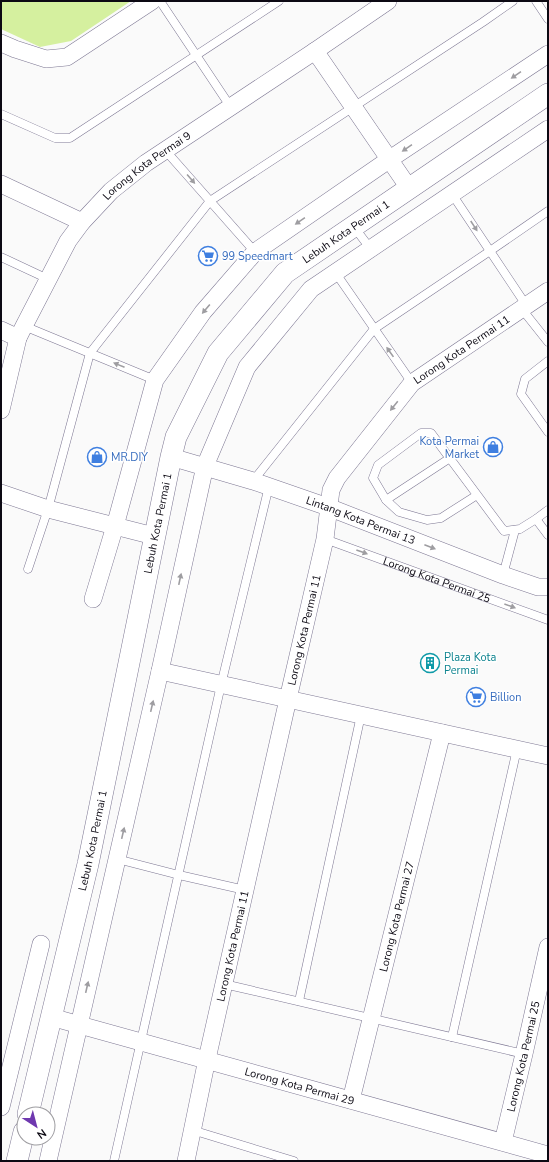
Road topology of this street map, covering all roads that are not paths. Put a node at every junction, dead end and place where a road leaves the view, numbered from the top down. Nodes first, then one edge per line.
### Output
1 (152, 1) edge
2 (160, 1) edge
3 (279, 1) edge
4 (388, 1) edge
5 (513, 1) edge
6 (536, 1) edge
7 (548, 19) edge
8 (1, 43) edge
9 (315, 51) junction
10 (548, 54) edge
11 (197, 56) junction
12 (548, 94) edge
13 (230, 106) junction
14 (354, 107) junction
15 (1, 114) edge
16 (548, 129) edge
17 (165, 150) junction
18 (390, 159) junction
19 (1, 184) edge
20 (410, 188) junction
21 (452, 194) junction
22 (210, 202) junction
23 (548, 211) edge
24 (82, 222) junction
25 (354, 226) junction
26 (370, 248) junction
27 (490, 251) junction
28 (255, 252) junction
29 (1, 257) edge
30 (335, 272) junction
31 (48, 279) junction
32 (548, 291) edge
33 (524, 307) junction
34 (374, 329) junction
35 (1, 330) edge
36 (21, 332) junction
37 (548, 342) edge
38 (90, 353) junction
39 (548, 361) edge
40 (155, 380) junction
41 (412, 384) junction
42 (1, 410) edge
43 (548, 432) edge
44 (171, 457) junction
45 (450, 458) junction
46 (205, 466) junction
47 (261, 483) junction
48 (1, 494) edge
49 (477, 495) junction
50 (386, 500) junction
51 (328, 507) junction
52 (48, 509) junction
53 (548, 510) edge
54 (536, 519) junction
55 (115, 526) junction
56 (515, 530) junction
57 (548, 535) edge
58 (154, 536) junction
59 (325, 539) junction
60 (28, 569) dead end
61 (503, 575) junction
62 (548, 587) edge
63 (92, 599) dead end
64 (548, 620) edge
65 (160, 671) junction
66 (221, 685) junction
67 (288, 699) junction
68 (361, 715) junction
69 (442, 732) junction
70 (517, 749) junction
71 (548, 756) edge
72 (117, 859) junction
73 (179, 875) junction
74 (245, 890) junction
75 (41, 944) dead end
76 (547, 952) edge
77 (224, 984) junction
78 (299, 1001) junction
79 (51, 1017) junction
80 (371, 1018) junction
81 (78, 1024) junction
82 (452, 1037) junction
83 (141, 1042) junction
84 (524, 1054) junction
85 (207, 1060) junction
86 (351, 1100) junction
87 (30, 1106) edge
88 (1, 1107) edge
89 (192, 1130) junction
90 (503, 1142) junction
91 (21, 1146) edge
92 (548, 1155) edge
93 (17, 1161) edge
94 (48, 1161) edge
95 (114, 1161) edge
96 (186, 1161) edge
97 (294, 1161) edge

1 - 8 street
2 - 11 lane
3 - 11 lane
4 - 9 street, Lorong Kota Permai 9
5 - 14 lane
6 - 7 lane
9 - 13 street, Lorong Kota Permai 9
9 - 14 street
10 -> 18 street
11 - 13 lane
11 - 15 lane
12 - 20 street, Lebuh Kota Permai 1
13 - 17 street, Lorong Kota Permai 9
14 - 18 street
14 - 22 lane
16 - 21 street
17 -> 22 lane
17 - 24 street, Lorong Kota Permai 9
18 - 20 street
18 -> 28 street
19 - 24 street
20 - 25 street, Lebuh Kota Permai 1
21 - 26 street
21 -> 27 lane
22 - 28 lane
22 - 38 lane
23 - 27 lane
24 - 31 street, Lorong Kota Permai 9
25 - 26 lane
25 - 44 street, Lebuh Kota Permai 1
26 - 30 street
27 - 33 lane
27 - 34 lane
28 -> 40 street
29 - 31 lane
30 - 34 lane
30 - 46 street
31 - 36 street, Lorong Kota Permai 9
32 - 33 street, Lorong Kota Permai 11
33 - 37 lane
33 - 41 street, Lorong Kota Permai 11
41 -> 34 lane
34 - 47 lane
35 - 36 street
36 - 38 lane
36 - 42 street, Lorong Kota Permai 9
40 -> 38 lane
38 - 52 lane
39 - 43 lane
40 - 55 street
41 -> 51 street, Lorong Kota Permai 11
44 - 46 street, Lintang Kota Permai 13
44 - 58 street, Lebuh Kota Permai 1
45 - 49 lane
45 - 50 lane
45 - 50 lane
46 - 47 street, Lintang Kota Permai 13
65 -> 46 street
47 - 51 street, Lintang Kota Permai 13
47 - 66 lane
48 - 52 street
49 - 50 lane
49 - 56 lane
51 - 59 street, Lorong Kota Permai 11
51 -> 61 street, Lintang Kota Permai 13
52 - 55 street
52 - 60 lane
53 - 54 lane
54 - 56 lane
54 - 57 lane
55 - 58 street
55 - 63 street
56 - 61 lane
58 - 79 street, Lebuh Kota Permai 1
59 -> 64 lane, Lorong Kota Permai 25
59 - 67 street, Lorong Kota Permai 11
61 - 62 street, Lintang Kota Permai 13
65 - 66 street
72 -> 65 street
66 - 67 street
66 - 73 lane
67 - 68 street
67 - 74 street, Lorong Kota Permai 11
68 - 69 street
68 - 78 lane
69 - 70 street
69 - 80 street, Lorong Kota Permai 27
70 - 71 street
70 - 82 lane
72 - 73 lane
81 -> 72 street
73 - 74 lane
73 - 83 lane
74 - 77 street, Lorong Kota Permai 11
75 - 88 street
76 - 84 street, Lorong Kota Permai 25
77 - 78 lane
77 - 85 street, Lorong Kota Permai 11
78 - 80 lane
79 - 81 street, Lorong Kota Permai 29
79 - 87 street, Lebuh Kota Permai 1
80 - 82 lane
80 - 86 street, Lorong Kota Permai 27
81 - 83 street, Lorong Kota Permai 29
81 - 94 street
82 - 84 lane
83 - 85 street, Lorong Kota Permai 29
83 - 95 lane
84 - 90 street, Lorong Kota Permai 25
85 - 86 street, Lorong Kota Permai 29
85 - 89 street, Lorong Kota Permai 11
86 - 90 street, Lorong Kota Permai 29
89 - 96 street, Lorong Kota Permai 11
89 - 97 lane
90 - 92 street, Lorong Kota Permai 29
91 - 93 street

